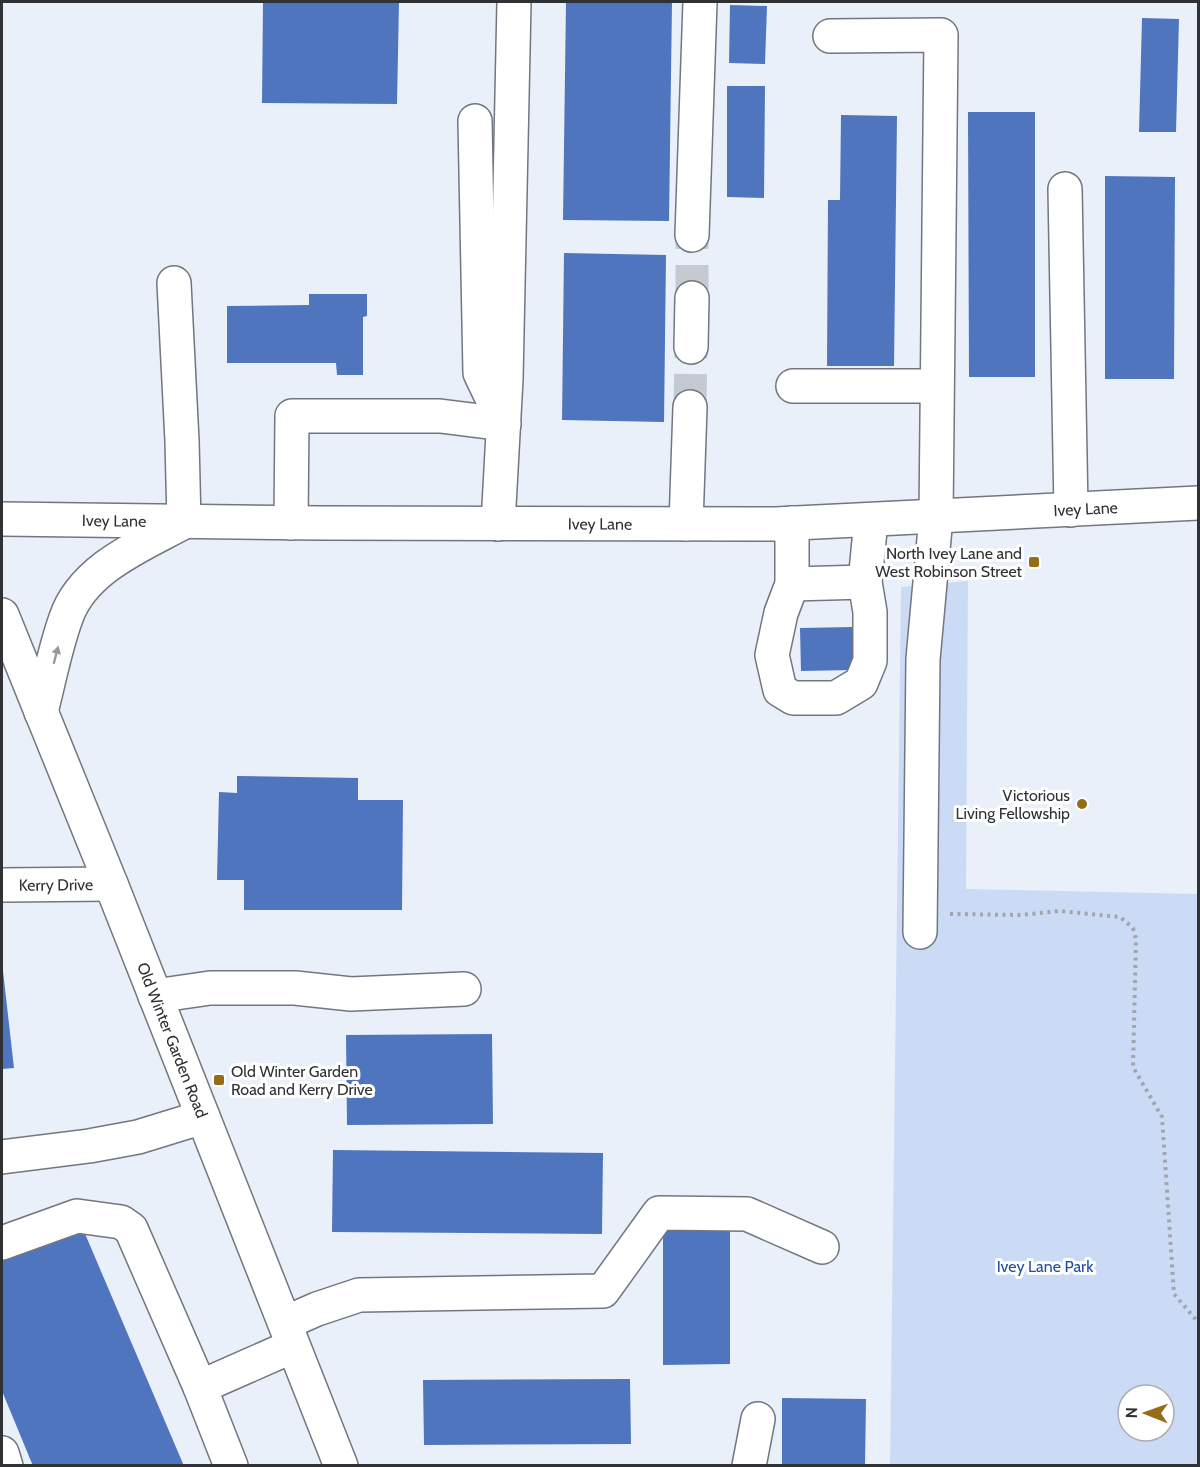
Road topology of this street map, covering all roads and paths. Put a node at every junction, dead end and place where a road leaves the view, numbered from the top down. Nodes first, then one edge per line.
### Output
1 (514, 2) edge
2 (700, 2) edge
3 (830, 36) dead end
4 (475, 121) dead end
5 (1065, 189) dead end
6 (692, 235) tunnel mouth
7 (174, 283) dead end
8 (692, 298) tunnel mouth
9 (691, 347) tunnel mouth
10 (793, 386) dead end
11 (936, 386) junction
12 (690, 407) tunnel mouth
13 (504, 424) junction
14 (1198, 503) edge
15 (1071, 510) junction
16 (936, 517) junction
17 (2, 519) edge
18 (871, 520) junction
19 (184, 522) junction
20 (291, 523) junction
21 (792, 523) junction
22 (498, 524) junction
23 (686, 524) junction
24 (865, 582) junction
25 (792, 584) junction
26 (2, 615) edge
27 (41, 712) junction
28 (111, 884) junction
29 (2, 885) edge
30 (933, 923) joint
31 (464, 989) dead end
32 (155, 996) junction
33 (203, 1117) junction
34 (2, 1157) edge
35 (2, 1243) edge
36 (822, 1247) dead end
37 (1198, 1322) edge
38 (289, 1334) junction
39 (200, 1387) junction
40 (758, 1419) dead end
41 (2, 1453) edge
42 (6, 1466) edge
43 (231, 1466) edge
44 (341, 1466) edge
45 (749, 1466) edge

1 - 13 street
2 - 6 street
3 - 11 street
4 - 13 street
5 - 15 street
7 - 19 street
8 - 9 street
10 - 11 street
11 - 16 street
12 - 23 street
13 - 20 street
13 - 22 street
14 - 15 street, Ivey Lane
15 - 16 street, Ivey Lane
16 - 18 street, Ivey Lane
16 - 30 street
17 - 19 street, Ivey Lane
18 - 21 street, Ivey Lane
18 - 24 street
19 - 20 street, Ivey Lane
27 -> 19 street
20 - 22 street, Ivey Lane
21 - 23 street, Ivey Lane
21 - 25 street
22 - 23 street, Ivey Lane
24 - 25 street
24 - 25 street
26 - 27 street, Old Winter Garden Road
27 - 28 street, Old Winter Garden Road
28 - 29 street, Kerry Drive
28 - 32 street, Old Winter Garden Road
30 - 37 path
31 - 32 street
32 - 33 street, Old Winter Garden Road
33 - 34 street
33 - 38 street, Old Winter Garden Road
35 - 39 street
36 - 38 street
38 - 39 street
38 - 44 street, Old Winter Garden Road
39 - 43 street
40 - 45 street
41 - 42 street

